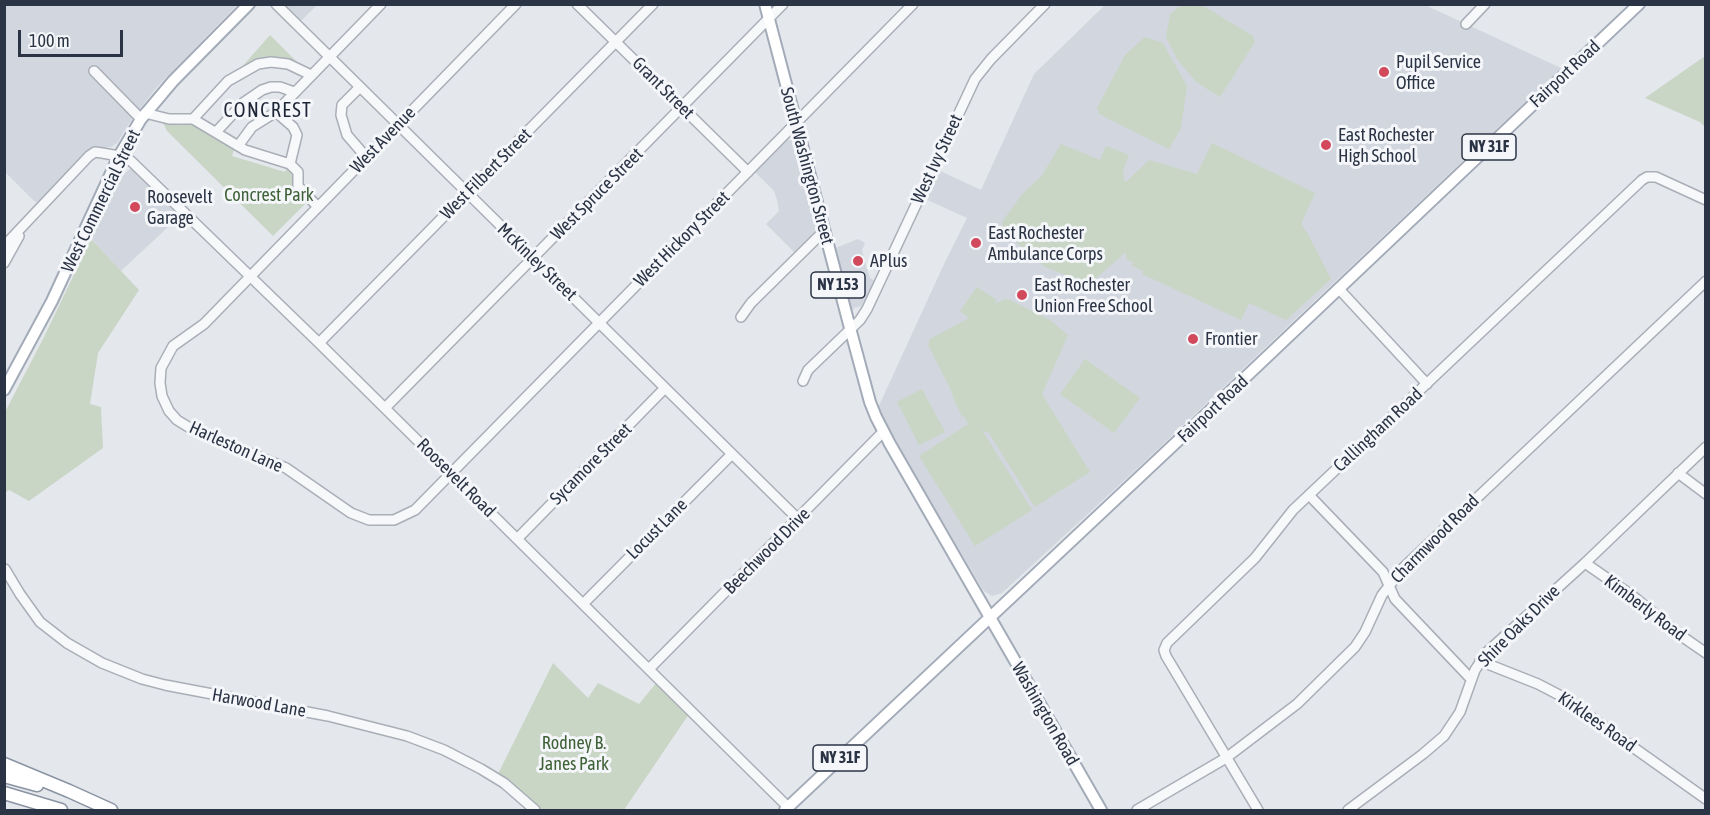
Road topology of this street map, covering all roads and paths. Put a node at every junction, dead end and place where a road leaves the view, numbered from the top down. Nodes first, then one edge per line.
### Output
1 (249, 4) edge
2 (276, 4) edge
3 (381, 4) edge
4 (516, 4) edge
5 (578, 4) edge
6 (654, 4) edge
7 (765, 4) edge
8 (783, 4) edge
9 (913, 4) edge
10 (1045, 4) edge
11 (1485, 4) edge
12 (1639, 4) edge
13 (769, 19) junction
14 (1466, 24) dead end
15 (616, 42) junction
16 (329, 57) junction
17 (94, 71) dead end
18 (311, 75) junction
19 (360, 87) junction
20 (294, 92) junction
21 (682, 108) junction
22 (276, 111) junction
23 (143, 116) junction
24 (193, 119) junction
25 (796, 123) junction
26 (398, 125) junction
27 (217, 131) junction
28 (238, 146) junction
29 (119, 156) junction
30 (366, 157) junction
31 (291, 164) junction
32 (748, 172) junction
33 (467, 193) junction
34 (1706, 200) edge
35 (318, 207) junction
36 (28, 221) junction
37 (824, 231) junction
38 (4, 246) edge
39 (534, 258) junction
40 (4, 263) edge
41 (250, 276) junction
42 (1706, 281) edge
43 (1339, 289) junction
44 (741, 317) dead end
45 (600, 323) junction
46 (850, 328) junction
47 (319, 343) junction
48 (803, 381) dead end
49 (1427, 384) junction
50 (665, 388) junction
51 (4, 390) edge
52 (385, 408) junction
53 (883, 432) junction
54 (1706, 447) edge
55 (732, 454) junction
56 (451, 473) junction
57 (1678, 473) junction
58 (1706, 494) edge
59 (1309, 495) junction
60 (798, 519) junction
61 (517, 539) junction
62 (1585, 563) junction
63 (5, 569) edge
64 (1388, 585) junction
65 (583, 604) junction
66 (989, 618) junction
67 (1706, 653) edge
68 (1480, 661) junction
69 (649, 669) junction
70 (1471, 680) junction
71 (1226, 758) junction
72 (4, 764) edge
73 (4, 776) edge
74 (4, 793) edge
75 (1706, 799) edge
76 (87, 800) junction
77 (786, 809) edge
78 (61, 810) edge
79 (111, 810) edge
80 (535, 810) edge
81 (1101, 810) edge
82 (1137, 810) edge
83 (1258, 810) edge
84 (1348, 810) edge

1 - 23 main road, West Commercial Street
2 - 16 street, McKinley Street
3 - 16 street
4 - 26 street, West Avenue
5 - 15 street, Grant Street
6 - 15 street, West Filbert Street
7 - 13 main road, South Washington Street / NY 153
8 - 13 street, West Spruce Street
9 - 25 street, West Hickory Street
10 - 46 street, West Ivy Street
11 - 14 street
12 - 43 main road, Fairport Road / NY 31F
13 - 21 street, West Spruce Street
13 - 25 main road, South Washington Street / NY 153
15 - 21 street, Grant Street
15 - 33 street, West Filbert Street
16 - 18 street
16 - 19 street, McKinley Street
17 - 23 street
18 - 20 street
18 - 24 street
19 - 26 street, McKinley Street
19 - 30 street
20 - 22 street
20 - 27 street
21 - 32 street, Grant Street
21 - 39 street, West Spruce Street
22 - 28 street
22 - 31 street
23 - 24 street
23 - 29 main road, West Commercial Street
24 - 27 street
25 - 32 street, West Hickory Street
25 - 37 main road, South Washington Street / NY 153
26 - 30 street, West Avenue
26 - 33 street, McKinley Street
27 - 28 street
28 - 31 street
29 - 36 street
29 - 41 street, Roosevelt Road
29 - 51 main road, West Commercial Street
30 - 35 street, West Avenue
31 - 35 street
32 - 45 street, West Hickory Street
33 - 39 street, McKinley Street
33 - 47 street, West Filbert Street
34 - 49 street, Callingham Road
35 - 41 street, West Avenue
36 - 38 street
36 - 40 street
37 - 44 street
37 - 46 main road, South Washington Street / NY 153
39 - 45 street, McKinley Street
39 - 52 street, West Spruce Street
41 - 47 street, Roosevelt Road
41 - 56 street, Harleston Lane
42 - 64 street, Charmwood Road
43 - 49 street
43 - 66 main road, Fairport Road / NY 31F
45 - 50 street, McKinley Street
45 - 56 street, West Hickory Street
46 - 48 street, West Ivy Street
46 - 53 main road, South Washington Street / NY 153
47 - 52 street, Roosevelt Road
49 - 59 street, Callingham Road
50 - 55 street, McKinley Street
50 - 61 street, Sycamore Street
52 - 56 street, Roosevelt Road
53 - 60 street, Beechwood Drive
53 - 66 main road, South Washington Street / NY 153
54 - 57 street, Shire Oaks Drive
55 - 60 street, McKinley Street
55 - 65 street, Locust Lane
56 - 61 street, Roosevelt Road
57 - 58 street
57 - 62 street, Shire Oaks Drive
59 - 64 street
59 - 71 street, Callingham Road
60 - 69 street, Beechwood Drive
61 - 65 street, Roosevelt Road
62 - 67 street, Kimberly Road
62 - 68 street, Shire Oaks Drive
63 - 80 street, Harwood Lane
64 - 70 street
64 - 71 street, Charmwood Road
65 - 69 street, Roosevelt Road
66 - 77 main road, Fairport Road / NY 31F
66 - 81 main road, Washington Road / NY 153
68 - 70 street, Shire Oaks Drive
68 - 75 street, Kirklees Road
69 - 77 street, Roosevelt Road
70 - 84 street, Shire Oaks Drive
71 - 82 street, Charmwood Road
71 - 83 street
72 - 76 highway
73 - 76 highway
74 - 78 highway
76 - 79 highway

